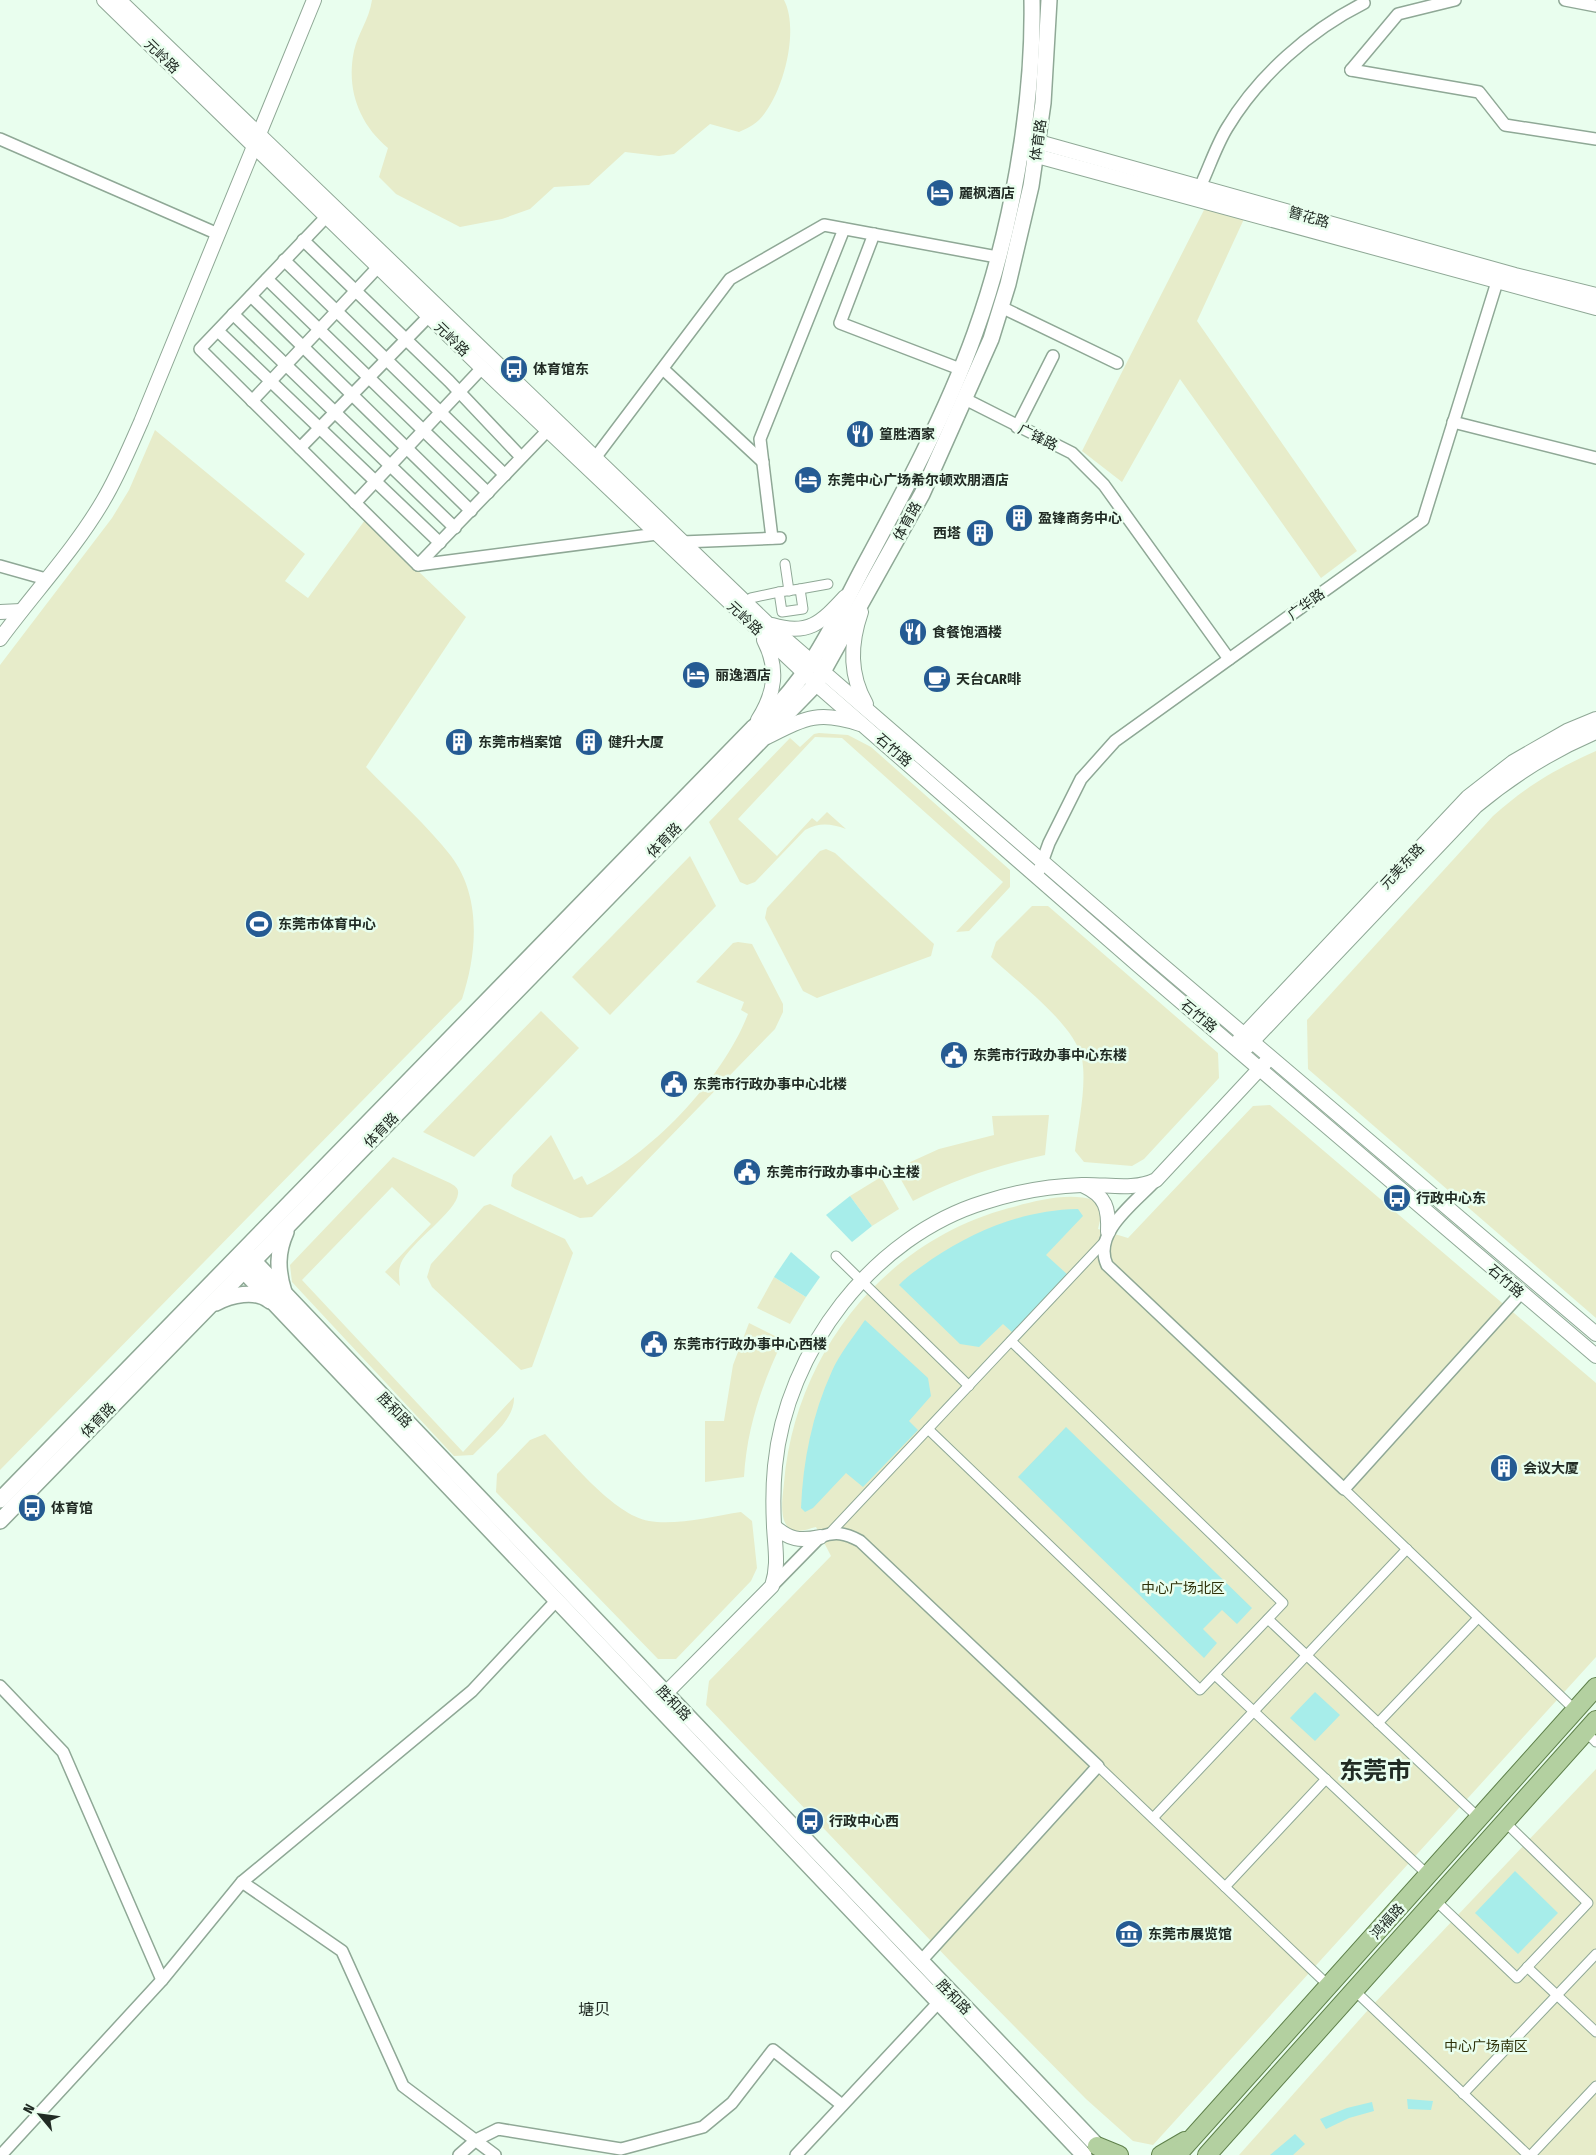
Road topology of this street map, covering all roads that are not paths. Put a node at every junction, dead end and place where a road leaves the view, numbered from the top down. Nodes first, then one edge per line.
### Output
1 (104, 0) edge
2 (120, 0) edge
3 (314, 0) edge
4 (1032, 0) edge
5 (1049, 0) edge
6 (1455, 0) edge
7 (1565, 0) edge
8 (1364, 3) dead end
9 (1596, 6) edge
10 (1596, 138) edge
11 (0, 139) edge
12 (257, 140) junction
13 (1021, 144) junction
14 (1037, 148) junction
15 (1200, 187) junction
16 (327, 216) junction
17 (844, 229) junction
18 (218, 234) junction
19 (874, 234) junction
20 (303, 240) junction
21 (997, 257) junction
22 (284, 260) junction
23 (378, 266) junction
24 (267, 279) junction
25 (1496, 282) junction
26 (355, 291) junction
27 (1596, 295) edge
28 (251, 296) junction
29 (1001, 307) junction
30 (1596, 308) edge
31 (336, 311) junction
32 (233, 314) junction
33 (429, 316) junction
34 (319, 329) junction
35 (218, 331) junction
36 (406, 340) junction
37 (303, 347) junction
38 (1053, 356) dead end
39 (386, 360) junction
40 (1117, 363) dead end
41 (286, 365) junction
42 (482, 368) junction
43 (662, 369) junction
44 (960, 369) junction
45 (369, 378) junction
46 (271, 381) junction
47 (460, 393) junction
48 (352, 395) junction
49 (965, 400) junction
50 (252, 401) junction
51 (335, 412) junction
52 (441, 413) junction
53 (1453, 422) junction
54 (1017, 426) junction
55 (320, 428) junction
56 (548, 430) junction
57 (424, 431) junction
58 (300, 448) junction
59 (407, 448) junction
60 (522, 457) junction
61 (595, 458) junction
62 (1596, 458) edge
63 (763, 462) junction
64 (390, 466) junction
65 (506, 475) junction
66 (375, 481) junction
67 (488, 494) junction
68 (355, 502) junction
69 (471, 511) junction
70 (455, 528) junction
71 (657, 534) junction
72 (682, 542) junction
73 (440, 543) junction
74 (785, 564) dead end
75 (418, 565) junction
76 (0, 566) edge
77 (46, 579) junction
78 (828, 584) dead end
79 (800, 589) junction
80 (852, 589) junction
81 (789, 590) junction
82 (779, 592) junction
83 (866, 597) junction
84 (750, 598) dead end
85 (793, 610) junction
86 (21, 611) junction
87 (0, 612) edge
88 (795, 623) dead end
89 (764, 629) junction
90 (0, 639) edge
91 (1229, 660) junction
92 (814, 673) junction
93 (1596, 719) edge
94 (870, 721) junction
95 (1596, 732) edge
96 (759, 733) junction
97 (1043, 861) junction
98 (1037, 876) junction
99 (1248, 1038) junction
100 (1238, 1049) junction
101 (1271, 1057) junction
102 (1260, 1068) junction
103 (1156, 1180) junction
104 (1081, 1185) junction
105 (295, 1219) junction
106 (1106, 1237) junction
107 (836, 1256) dead end
108 (244, 1261) junction
109 (862, 1282) junction
110 (284, 1293) junction
111 (1521, 1293) junction
112 (274, 1304) junction
113 (207, 1310) junction
114 (1596, 1334) edge
115 (1011, 1341) junction
116 (1596, 1356) edge
117 (969, 1386) junction
118 (928, 1429) junction
119 (1344, 1489) junction
120 (0, 1500) edge
121 (0, 1521) edge
122 (774, 1526) junction
123 (825, 1535) junction
124 (1407, 1549) junction
125 (772, 1586) junction
126 (556, 1601) junction
127 (1478, 1618) junction
128 (1268, 1619) junction
129 (1307, 1656) junction
130 (1215, 1675) junction
131 (0, 1686) edge
132 (1596, 1687) edge
133 (660, 1699) junction
134 (1575, 1710) junction
135 (1254, 1711) junction
136 (1378, 1724) junction
137 (1593, 1731) edge
138 (1098, 1766) junction
139 (1326, 1779) junction
140 (1153, 1818) junction
141 (1479, 1818) junction
142 (1505, 1822) junction
143 (1428, 1875) junction
144 (242, 1882) junction
145 (1225, 1887) junction
146 (1436, 1900) junction
147 (1596, 1954) edge
148 (920, 1962) junction
149 (1527, 1967) junction
150 (162, 1980) junction
151 (1329, 1986) junction
152 (1354, 1990) junction
153 (1557, 1995) junction
154 (938, 2003) junction
155 (1596, 2032) edge
156 (1596, 2086) edge
157 (1463, 2094) junction
158 (842, 2106) junction
159 (1198, 2132) junction
160 (476, 2140) junction
161 (1096, 2152) edge
162 (1211, 2152) edge
163 (1, 2155) edge
164 (459, 2155) edge
165 (495, 2155) edge
166 (796, 2155) edge
167 (1119, 2155) edge
168 (1161, 2155) edge
169 (1177, 2155) edge
170 (1529, 2155) edge

1 - 12 street, 元岭路
2 - 12 street, 元岭路
3 - 12 street
4 - 13 main road, 体育路
5 - 14 main road, 体育路
6 - 10 street
7 - 9 street
8 - 15 street
11 - 18 street
12 - 16 street, 元岭路
12 - 18 street
12 - 61 street, 元岭路
13 - 14 street, 簪花路
13 - 21 main road, 体育路
14 - 15 street, 簪花路
14 - 25 street, 簪花路
14 - 29 main road, 体育路
15 - 27 street, 簪花路
16 - 20 street
16 - 23 street, 元岭路
17 - 19 street
17 - 43 street
17 - 63 street
18 - 77 street
19 - 21 street
19 - 44 street
20 - 22 street
20 - 26 street
21 - 44 main road, 体育路
22 - 24 street
22 - 31 street
23 - 26 street
23 - 33 street, 元岭路
24 - 28 street
24 - 34 street
25 - 30 street, 簪花路
25 - 53 street, 广华路
26 - 31 street
26 - 36 street
28 - 32 street
28 - 37 street
29 - 40 street
29 - 49 main road, 体育路
31 - 34 street
31 - 39 street
32 - 35 street
32 - 41 street
33 - 36 street
33 - 42 street, 元岭路
34 - 37 street
34 - 45 street
35 - 46 street
35 - 50 street
36 - 39 street
36 - 47 street
37 - 41 street
37 - 48 street
38 - 54 street
39 - 45 street
39 - 52 street
41 - 46 street
41 - 51 street
42 - 47 street
42 - 56 street, 元岭路
43 - 61 street
43 - 63 street
44 - 80 main road, 体育路
45 - 48 street
45 - 57 street
46 - 50 street
46 - 55 street
47 - 52 street
47 - 60 street
48 - 51 street
48 - 59 street
49 - 54 street, 广锋路
49 - 83 main road, 体育路
50 - 58 street
51 - 55 street
51 - 64 street
52 - 57 street
52 - 65 street
53 - 62 street
53 - 91 street, 广华路
54 - 91 street, 广锋路
55 - 58 street
55 - 66 street
56 - 60 street
56 - 71 street, 元岭路
57 - 59 street
57 - 67 street
58 - 68 street
59 - 64 street
59 - 69 street
60 - 65 street
61 - 72 street, 元岭路
63 - 72 street
64 - 66 street
64 - 70 street
65 - 67 street
66 - 68 street
66 - 73 street
67 - 69 street
68 - 75 street
69 - 70 street
70 - 73 street
71 - 75 street
71 - 89 street, 元岭路
72 - 89 street, 元岭路
73 - 75 street
74 - 81 street
76 - 77 street
77 - 86 street
78 - 79 street
79 - 81 street
79 - 85 street
80 - 89 street
80 - 92 main road, 体育路
81 - 82 street
82 - 84 street
82 - 85 street
83 - 92 main road, 体育路
83 - 94 street
85 - 88 street
86 - 87 street
86 - 90 street
89 - 92 street, 元岭路
89 - 96 street
91 - 97 street, 广华路
92 - 94 street, 石竹路
92 - 96 main road, 体育路
93 - 99 street, 元美东路
94 - 96 street
94 - 97 street, 石竹路
94 - 98 street, 石竹路
95 - 99 street, 元美东路
96 - 105 main road, 体育路
96 - 108 main road, 体育路
97 - 98 street, 广华路
97 - 99 street, 石竹路
98 - 100 street, 石竹路
99 - 100 street, 元美东路
99 - 101 street, 石竹路
100 - 102 street, 石竹路
101 - 102 street
101 - 114 street, 石竹路
102 - 103 street
102 - 111 street, 石竹路
103 - 104 street
103 - 106 street
104 - 106 street
104 - 109 street
105 - 108 main road, 体育路
105 - 110 main road
106 - 115 street
106 - 119 street
107 - 109 street
108 - 110 main road, 胜和路
108 - 112 main road, 胜和路
108 - 113 main road, 体育路
108 - 120 main road, 体育路
109 - 117 street
109 - 122 street
110 - 133 main road, 胜和路
111 - 116 street, 石竹路
111 - 119 street
112 - 113 main road
112 - 126 main road, 胜和路
113 - 121 main road, 体育路
115 - 117 street
115 - 128 street
117 - 118 street
118 - 123 street
118 - 130 street
119 - 124 street
122 - 123 street
122 - 125 street
123 - 125 street
123 - 138 street
124 - 127 street
124 - 129 street
125 - 133 street
126 - 133 main road, 胜和路
126 - 144 street
127 - 134 street
127 - 136 street
128 - 129 street
128 - 130 street
129 - 135 street
129 - 136 street
130 - 135 street
131 - 150 street
132 - 134 main road, 鸿福路
133 - 148 main road, 胜和路
133 - 154 main road, 胜和路
134 - 141 main road, 鸿福路
135 - 139 street
135 - 140 street
136 - 141 street
137 - 142 main road, 鸿福路
138 - 140 street
138 - 148 street
139 - 143 street
139 - 145 street
140 - 145 street
141 - 143 main road, 鸿福路
142 - 146 main road, 鸿福路
142 - 149 street
143 - 151 main road, 鸿福路
144 - 150 street
144 - 160 street
145 - 151 street
146 - 149 street
146 - 152 main road, 鸿福路
147 - 153 street
148 - 161 main road, 胜和路
149 - 153 street
150 - 163 street
151 - 159 main road, 鸿福路
152 - 157 street
152 - 162 main road, 鸿福路
153 - 155 street
153 - 157 street
154 - 158 street
154 - 161 main road, 胜和路
156 - 170 street
157 - 170 street
158 - 160 street
158 - 166 street
159 - 168 main road
159 - 169 main road, 鸿福路
160 - 164 street
160 - 165 street
161 - 167 main road

